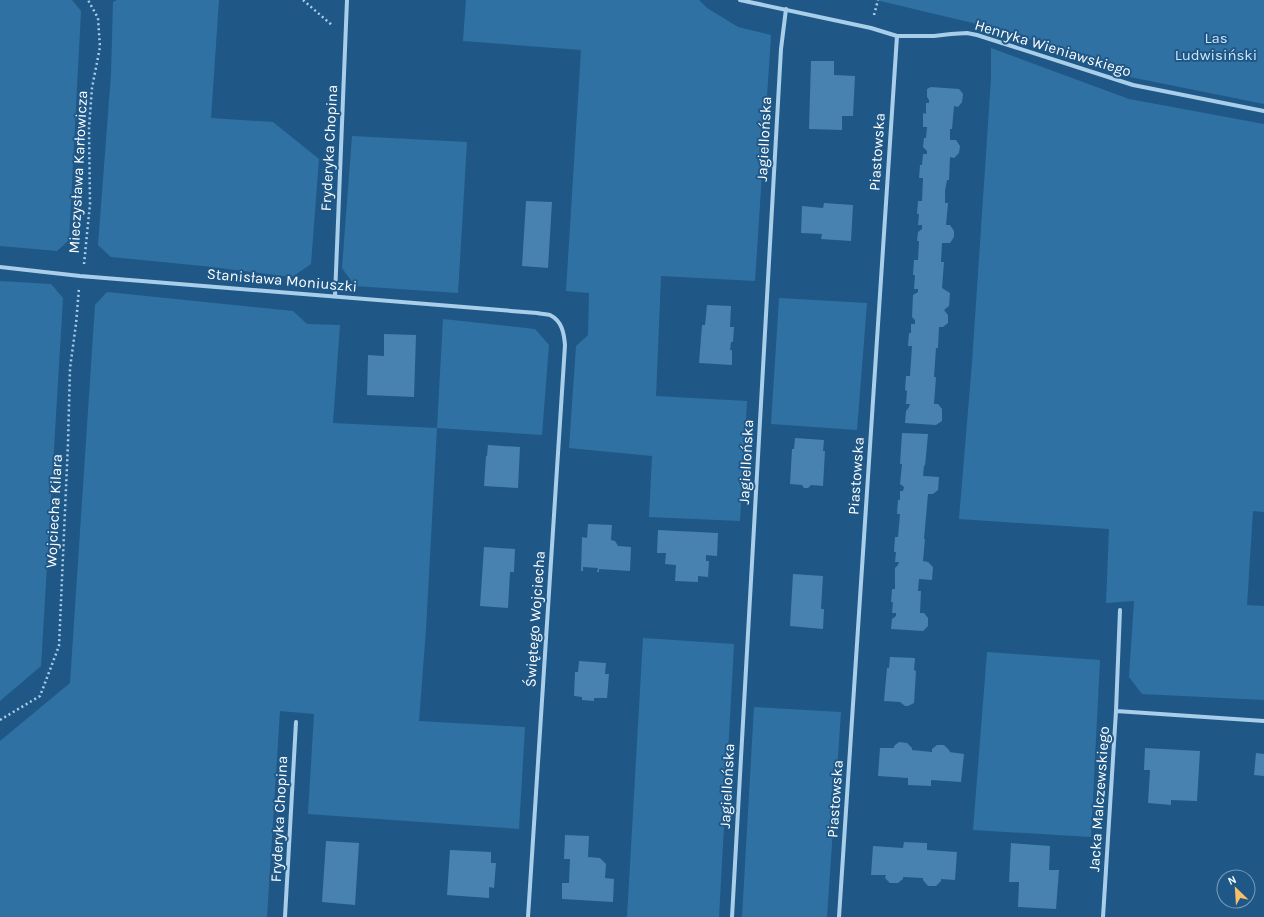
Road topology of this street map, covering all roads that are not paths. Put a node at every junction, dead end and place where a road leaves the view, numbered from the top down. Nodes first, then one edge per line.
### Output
1 (347, 0) edge
2 (740, 0) edge
3 (786, 10) junction
4 (897, 36) junction
5 (1264, 111) edge
6 (0, 267) edge
7 (335, 296) junction
8 (560, 324) joint
9 (1120, 610) dead end
10 (1116, 711) junction
11 (1264, 721) edge
12 (296, 722) dead end
13 (285, 917) edge
14 (528, 917) edge
15 (732, 917) edge
16 (839, 917) edge
17 (1103, 917) edge

1 - 7 street, Fryderyka Chopina
2 - 3 street, Henryka Wieniawskiego
3 - 4 street, Henryka Wieniawskiego
3 - 15 street, Jagiellońska
4 - 5 street, Henryka Wieniawskiego
4 - 16 street, Piastowska
6 - 7 street, Stanisława Moniuszki
7 - 8 street, Stanisława Moniuszki
8 - 14 street, Świętego Wojciecha
9 - 10 street
10 - 11 street, Jacka Malczewskiego
10 - 17 street, Jacka Malczewskiego
12 - 13 street, Fryderyka Chopina

